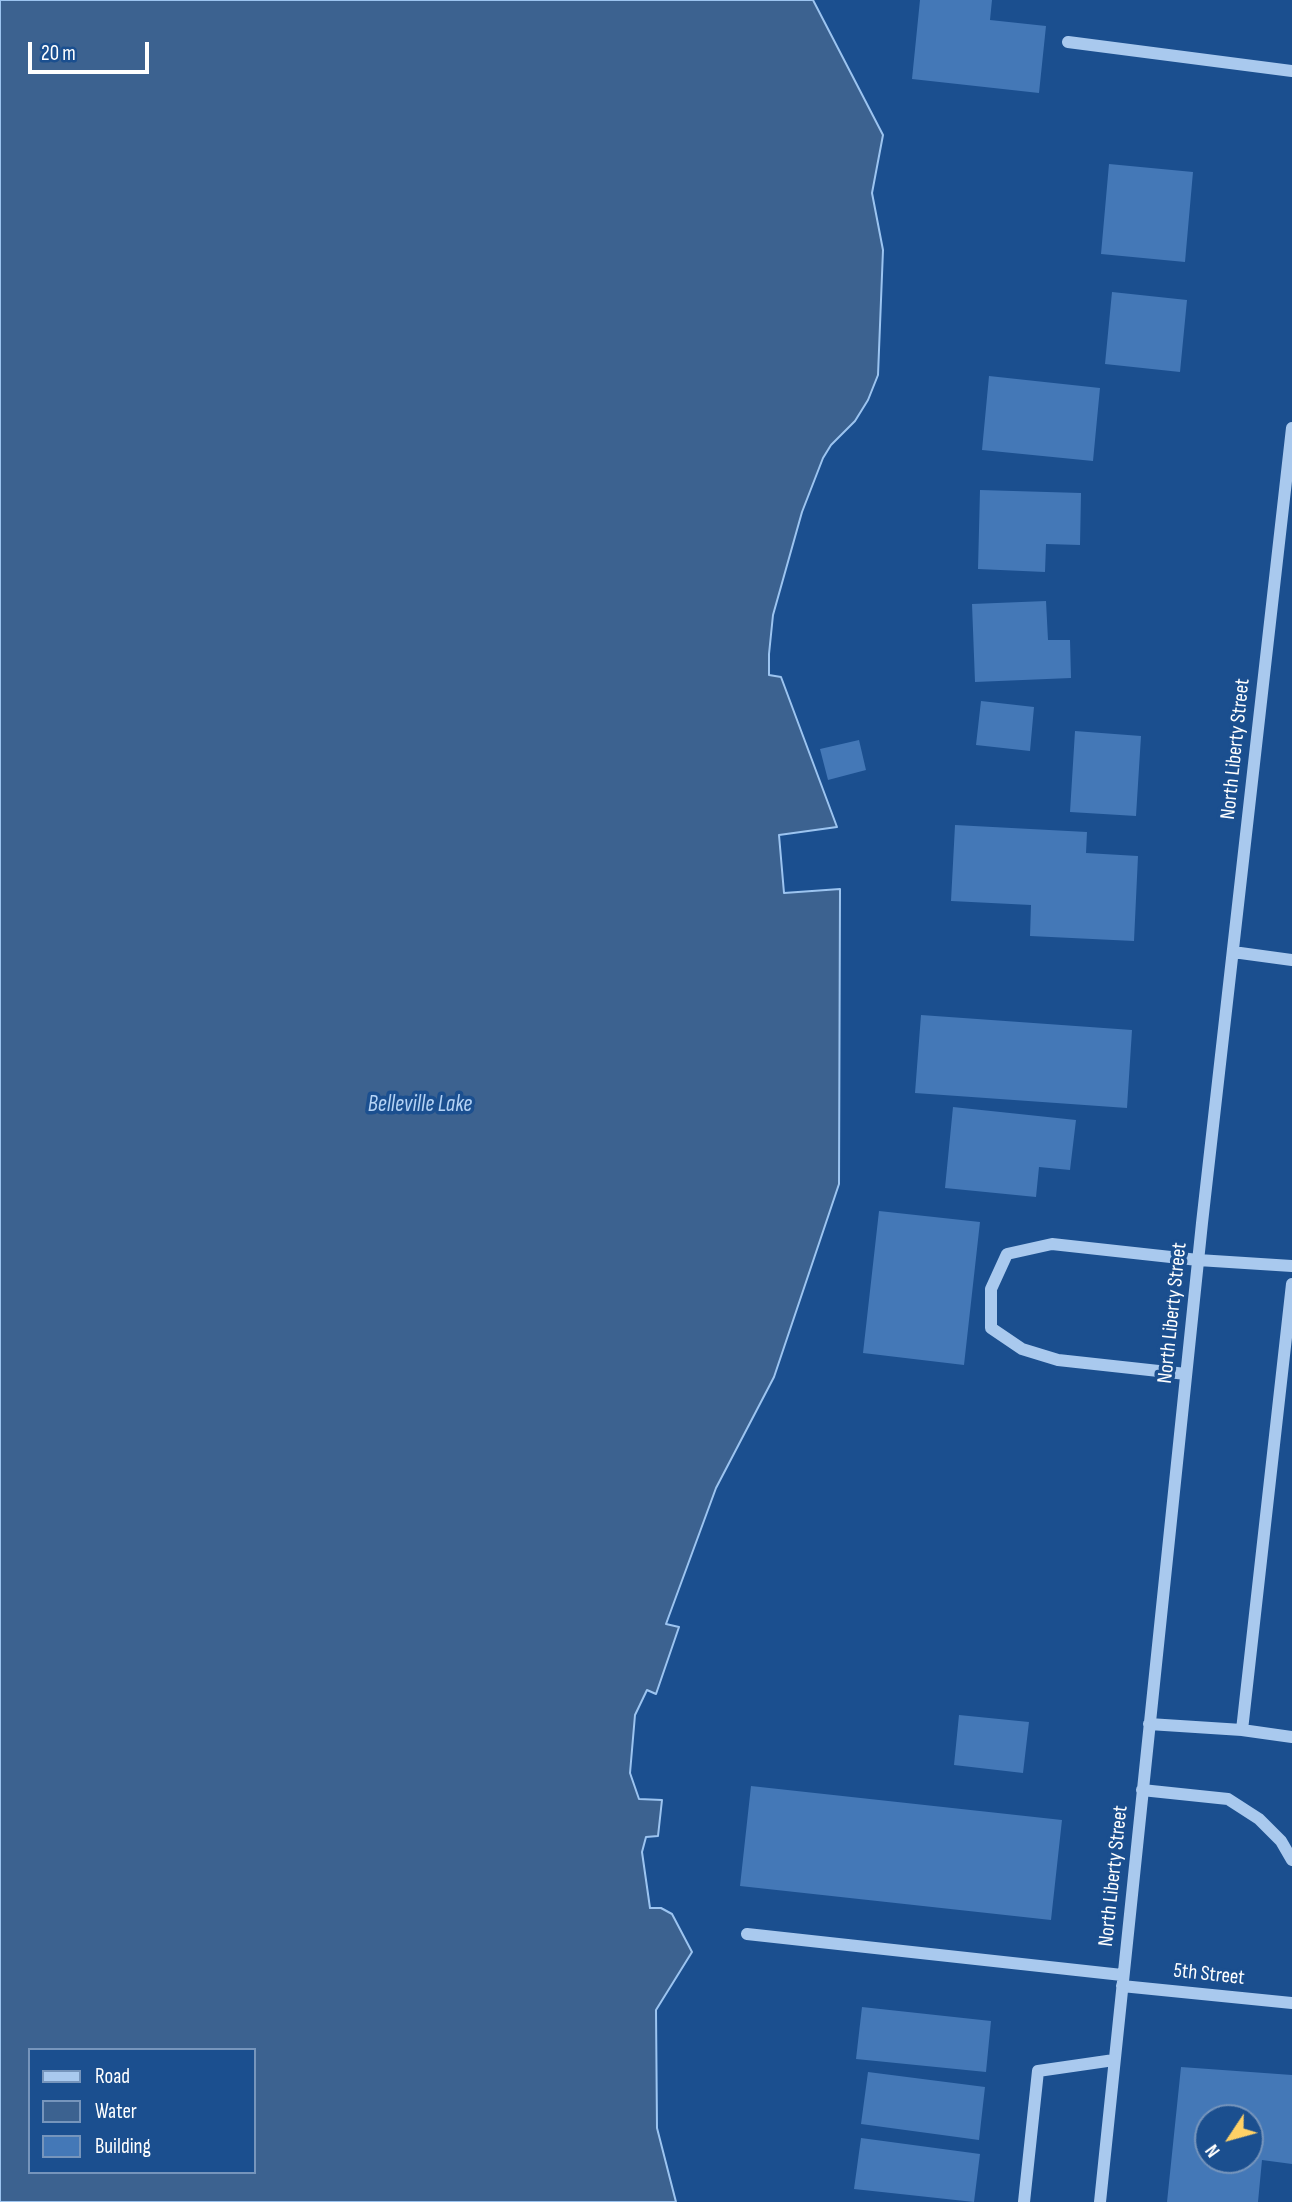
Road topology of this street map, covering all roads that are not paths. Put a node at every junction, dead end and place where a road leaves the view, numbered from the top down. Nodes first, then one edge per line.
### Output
1 (1068, 42) dead end
2 (1292, 71) edge
3 (1292, 428) edge
4 (1233, 952) junction
5 (1292, 960) edge
6 (1198, 1260) junction
7 (1292, 1266) edge
8 (1292, 1284) edge
9 (1186, 1374) junction
10 (1149, 1724) junction
11 (1242, 1730) junction
12 (1292, 1737) edge
13 (1142, 1790) junction
14 (1292, 1860) edge
15 (747, 1934) dead end
16 (1122, 1980) junction
17 (1292, 2003) edge
18 (1114, 2060) junction
19 (1024, 2202) edge
20 (1100, 2202) edge

1 - 2 street
3 - 4 street, North Liberty Street
4 - 5 street
4 - 6 street, North Liberty Street
6 - 7 street
6 - 9 street, North Liberty Street
6 - 9 street
8 - 11 street
9 - 10 street, North Liberty Street
10 - 11 street
10 - 13 street, North Liberty Street
11 - 12 street
13 - 14 street
13 - 16 street, North Liberty Street
15 - 16 street, 5th Street
16 - 17 street, 5th Street
16 - 18 street, North Liberty Street
18 - 19 street
18 - 20 street, North Liberty Street

